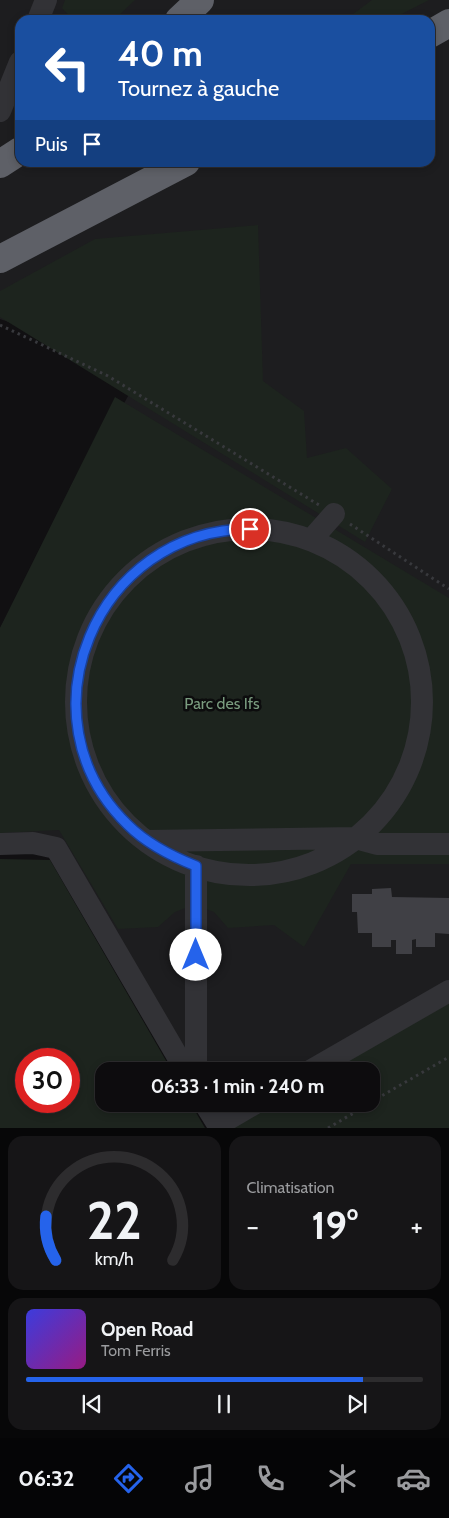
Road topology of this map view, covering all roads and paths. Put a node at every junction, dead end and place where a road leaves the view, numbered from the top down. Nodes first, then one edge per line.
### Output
1 (46, 0) edge
2 (200, 0) edge
3 (40, 15) edge
4 (184, 15) edge
5 (449, 23) edge
6 (435, 31) edge
7 (15, 74) edge
8 (0, 111) edge
9 (15, 154) edge
10 (0, 164) edge
11 (176, 167) edge
12 (0, 259) edge
13 (0, 325) edge
14 (334, 514) junction
15 (311, 540) junction
16 (449, 589) edge
17 (355, 838) junction
18 (146, 841) junction
19 (0, 844) edge
20 (449, 844) edge
21 (196, 866) junction
22 (449, 991) edge
23 (449, 1057) edge
24 (181, 1062) edge
25 (196, 1062) edge
26 (326, 1062) edge
27 (380, 1097) edge
28 (210, 1112) edge
29 (241, 1112) edge
30 (355, 1112) edge
31 (219, 1126) edge
32 (328, 1128) edge

1 - 3 street
2 - 4 highway
5 - 6 highway
7 - 8 street
9 - 10 highway
11 - 12 highway
13 - 14 path
14 - 15 street
14 - 16 path
15 - 17 street
15 - 18 street
17 - 18 street
17 - 20 street
17 - 21 street
18 - 21 street
19 - 24 street
21 - 25 street
22 - 26 street
23 - 27 path
28 - 31 street
29 - 31 street
30 - 32 path

